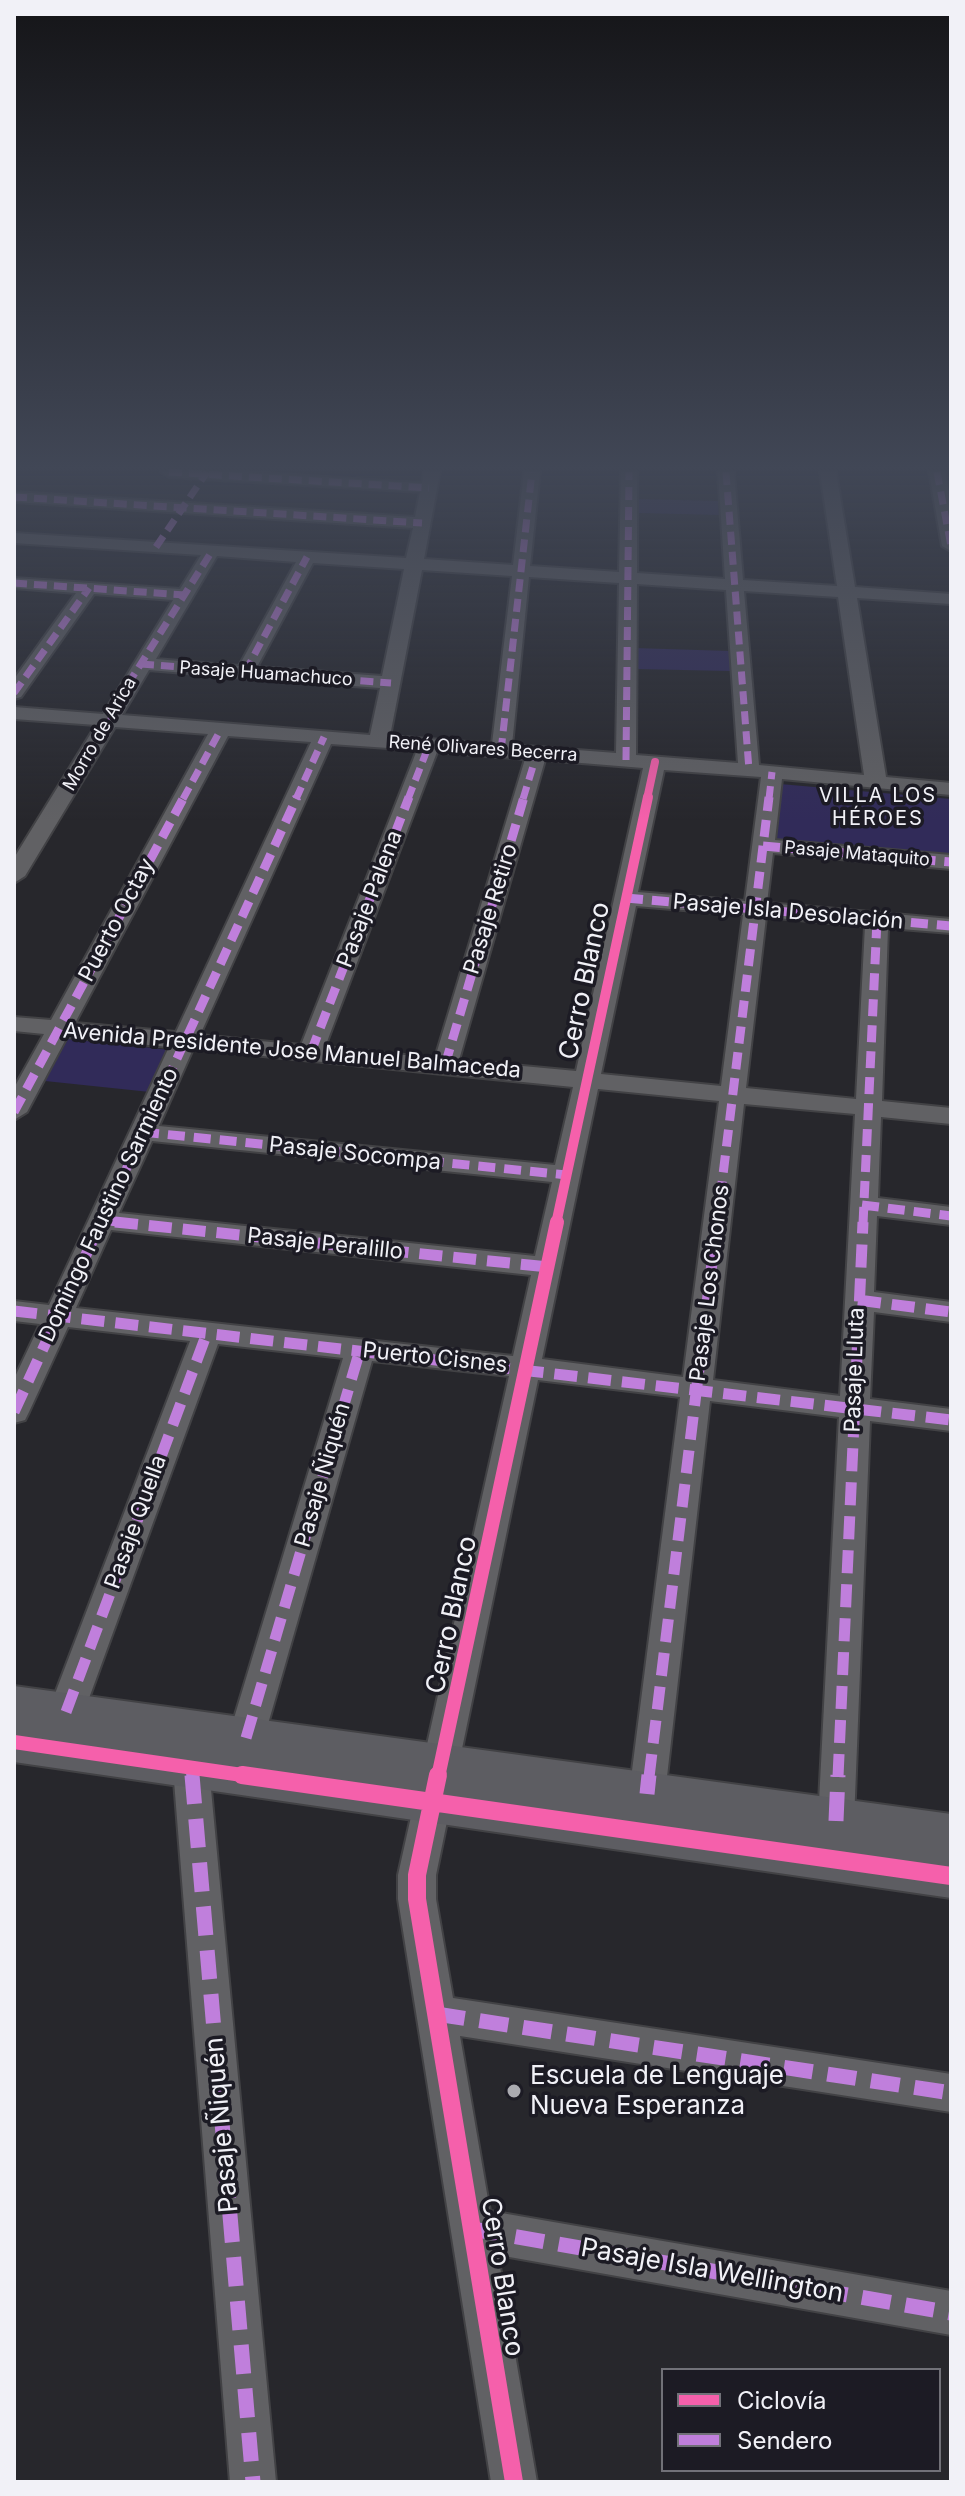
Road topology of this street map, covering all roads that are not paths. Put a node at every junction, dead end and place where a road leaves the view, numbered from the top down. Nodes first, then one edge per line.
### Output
1 (89, 588) edge
2 (96, 588) edge
3 (189, 588) edge
4 (290, 588) edge
5 (409, 588) edge
6 (520, 588) edge
7 (627, 588) edge
8 (735, 588) edge
9 (756, 588) edge
10 (846, 588) edge
11 (185, 595) junction
12 (847, 595) junction
13 (951, 599) edge
14 (141, 664) junction
15 (245, 672) junction
16 (391, 683) junction
17 (14, 693) edge
18 (14, 713) edge
19 (111, 720) junction
20 (221, 729) junction
21 (324, 737) junction
22 (379, 741) junction
23 (429, 745) junction
24 (501, 751) junction
25 (537, 753) junction
26 (626, 760) junction
27 (655, 762) junction
28 (760, 771) junction
29 (876, 782) junction
30 (951, 789) edge
31 (763, 846) junction
32 (951, 862) edge
33 (14, 876) edge
34 (626, 898) junction
35 (755, 909) junction
36 (877, 920) junction
37 (951, 926) edge
38 (14, 1024) edge
39 (59, 1029) junction
40 (184, 1040) junction
41 (311, 1052) junction
42 (445, 1065) junction
43 (587, 1078) junction
44 (733, 1093) junction
45 (869, 1107) junction
46 (14, 1112) edge
47 (951, 1116) edge
48 (142, 1132) junction
49 (567, 1175) junction
50 (862, 1205) junction
51 (951, 1216) edge
52 (101, 1220) junction
53 (548, 1267) junction
54 (858, 1300) junction
55 (14, 1311) edge
56 (951, 1312) edge
57 (58, 1316) junction
58 (207, 1333) junction
59 (360, 1350) junction
60 (527, 1368) junction
61 (697, 1389) junction
62 (854, 1407) junction
63 (14, 1412) edge
64 (951, 1420) edge
65 (14, 1705) edge
66 (66, 1712) junction
67 (246, 1738) junction
68 (14, 1742) edge
69 (191, 1768) junction
70 (436, 1785) junction
71 (647, 1794) junction
72 (836, 1821) junction
73 (951, 1836) edge
74 (951, 1876) edge
75 (436, 2014) junction
76 (951, 2093) edge
77 (472, 2229) junction
78 (951, 2313) edge
79 (253, 2482) edge
80 (514, 2482) edge

1 - 17 street
2 - 11 street
3 - 11 street, Morro de Arica
4 - 15 street
5 - 16 street
6 - 24 street
7 - 26 street
8 - 28 street, Pasaje Los Chonos
9 - 12 street
10 - 12 street
11 - 14 street, Morro de Arica
12 - 13 street
12 - 29 street
14 - 15 street, Pasaje Huamachuco
14 - 19 street, Morro de Arica
15 - 16 street, Pasaje Huamachuco
16 - 22 street
18 - 19 street, René Olivares Becerra
19 - 20 street, René Olivares Becerra
19 - 33 street, Morro de Arica
20 - 21 street, René Olivares Becerra
20 - 39 street, Puerto Octay
21 - 22 street, René Olivares Becerra
21 - 40 street, Domingo Faustino Sarmiento
22 - 23 street, René Olivares Becerra
23 - 24 street, René Olivares Becerra
23 - 41 street, Pasaje Palena
24 - 25 street, René Olivares Becerra
25 - 26 street, René Olivares Becerra
25 - 42 street, Pasaje Retiro
26 - 27 street, René Olivares Becerra
27 - 28 street, René Olivares Becerra
27 - 34 street, Cerro Blanco
28 - 29 street, René Olivares Becerra
28 - 31 street, Pasaje Los Chonos
29 - 30 street, René Olivares Becerra
31 - 32 street, Pasaje Mataquito
31 - 35 street, Pasaje Los Chonos
34 - 35 street, Pasaje Isla Desolación
34 - 43 street, Cerro Blanco
35 - 36 street, Pasaje Isla Desolación
35 - 44 street, Pasaje Los Chonos
36 - 37 street, Pasaje Isla Desolación
36 - 45 street, Pasaje Lluta
38 - 39 street, Avenida Presidente Jose Manuel Balmaceda
39 - 40 street, Avenida Presidente Jose Manuel Balmaceda
39 - 46 street, Puerto Octay
40 - 41 street, Avenida Presidente Jose Manuel Balmaceda
40 - 48 street, Domingo Faustino Sarmiento
41 - 42 street, Avenida Presidente Jose Manuel Balmaceda
42 - 43 street, Avenida Presidente Jose Manuel Balmaceda
43 - 44 street, Avenida Presidente Jose Manuel Balmaceda
43 - 49 street, Cerro Blanco
44 - 45 street, Avenida Presidente Jose Manuel Balmaceda
44 - 61 street, Pasaje Los Chonos
45 - 47 street, Avenida Presidente Jose Manuel Balmaceda
45 - 50 street, Pasaje Lluta
48 - 49 street, Pasaje Socompa
48 - 52 street, Domingo Faustino Sarmiento
49 - 53 street, Cerro Blanco
50 - 51 street
50 - 54 street, Pasaje Lluta
52 - 53 street, Pasaje Peralillo
52 - 57 street, Domingo Faustino Sarmiento
53 - 60 street, Cerro Blanco
54 - 56 street
54 - 62 street, Pasaje Lluta
55 - 57 street, Puerto Cisnes
57 - 58 street, Puerto Cisnes
57 - 63 street, Domingo Faustino Sarmiento
58 - 59 street, Puerto Cisnes
58 - 66 street, Pasaje Quella
59 - 60 street, Puerto Cisnes
59 - 67 street, Pasaje Ñiquén
60 - 61 street, Puerto Cisnes
60 - 70 street, Cerro Blanco
61 - 62 street, Puerto Cisnes
61 - 71 street, Pasaje Los Chonos
62 - 64 street, Puerto Cisnes
62 - 72 street, Pasaje Lluta
65 - 66 street
66 - 67 street
67 - 70 street
68 - 69 street
69 - 70 street
69 - 79 street, Pasaje Ñiquén
70 - 71 street
70 - 74 street
70 - 75 street, Cerro Blanco
71 - 72 street
72 - 73 street
75 - 76 street
75 - 77 street, Cerro Blanco
77 - 78 street, Pasaje Isla Wellington
77 - 80 street, Cerro Blanco

